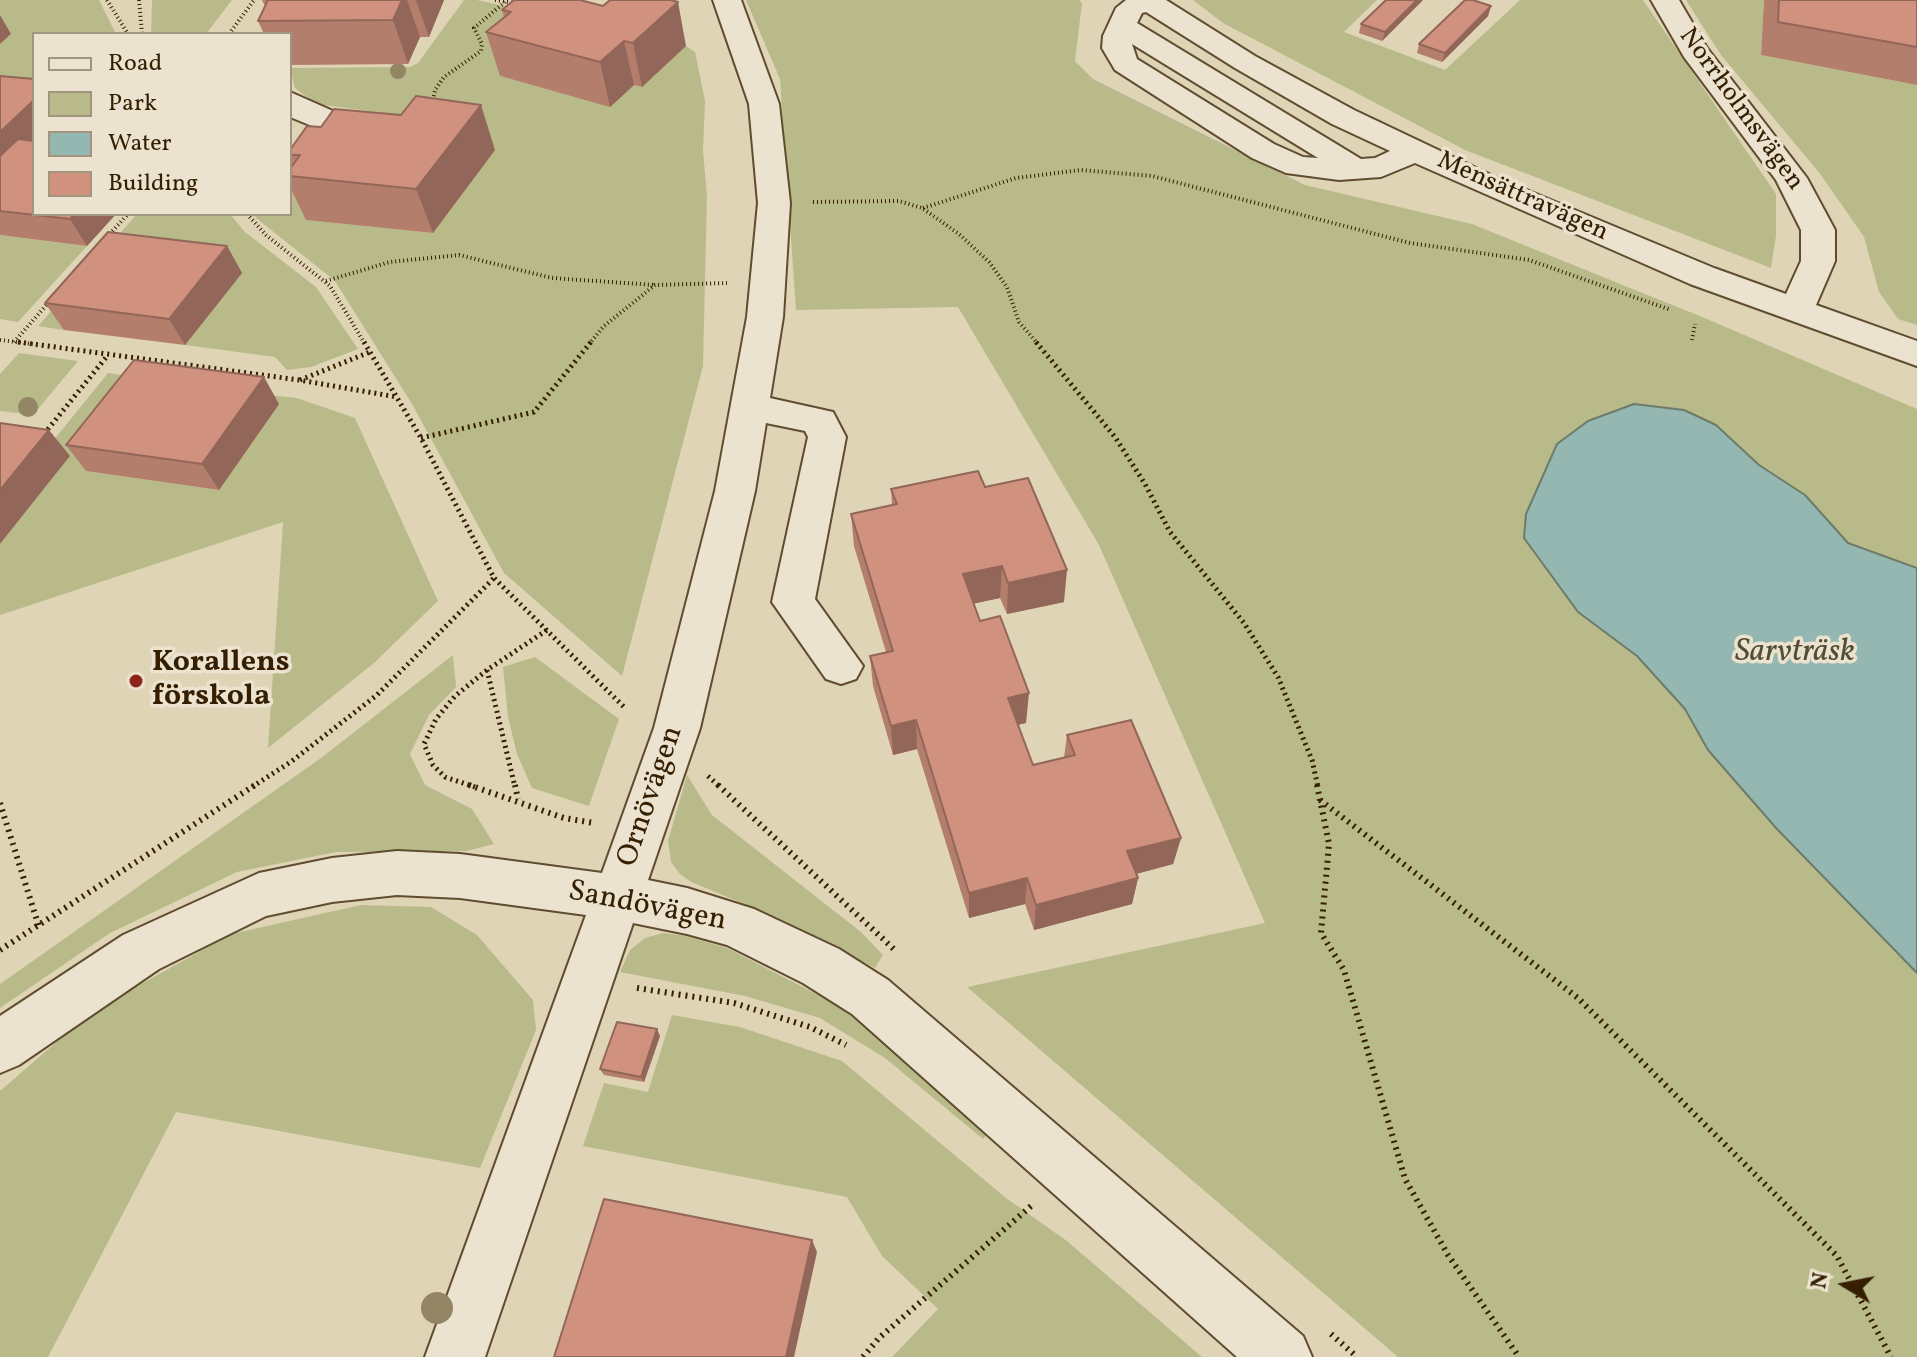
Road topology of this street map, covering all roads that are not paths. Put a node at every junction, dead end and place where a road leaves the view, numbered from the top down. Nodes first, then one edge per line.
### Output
1 (727, 0) edge
2 (1665, 0) edge
3 (1148, 1) edge
4 (292, 103) edge
5 (421, 138) edge
6 (1417, 151) junction
7 (1796, 311) junction
8 (1917, 354) edge
9 (750, 407) junction
10 (841, 666) dead end
11 (617, 897) junction
12 (0, 1047) edge
13 (455, 1357) edge
14 (1282, 1357) edge

1 - 9 street, Ornövägen
2 - 7 street, Norrholmsvägen
3 - 6 street, Mensättravägen
3 - 6 street
4 - 5 street
6 - 7 street, Mensättravägen
7 - 8 street, Mensättravägen
9 - 10 street
9 - 11 street, Ornövägen
11 - 12 street, Sandövägen
11 - 13 street, Ornövägen
11 - 14 street, Sandövägen

